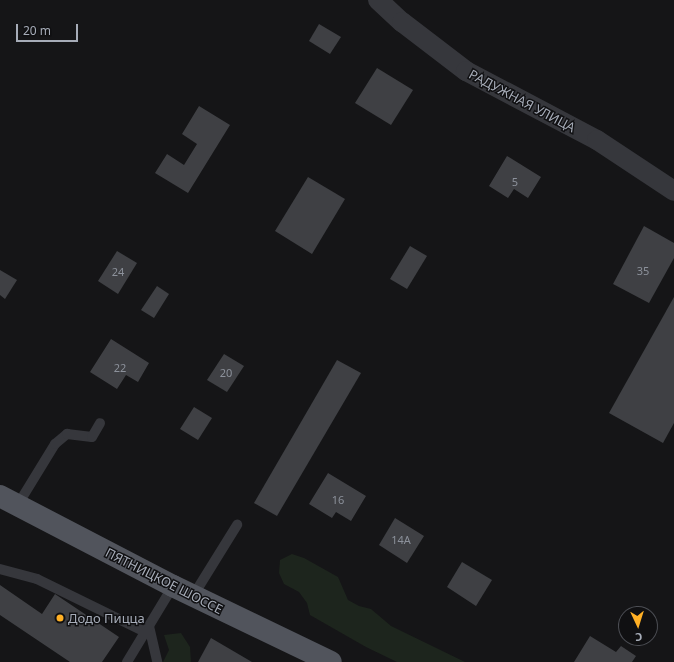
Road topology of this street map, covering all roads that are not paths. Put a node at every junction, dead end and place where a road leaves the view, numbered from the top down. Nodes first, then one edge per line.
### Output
1 (378, 0) edge
2 (674, 191) edge
3 (100, 423) dead end
4 (8, 501) edge
5 (237, 525) dead end
6 (0, 569) edge
7 (173, 586) junction
8 (193, 596) junction
9 (147, 629) junction
10 (127, 662) edge
11 (157, 662) edge
12 (331, 662) edge

1 - 2 street, РАДУЖНАЯ УЛИЦА
3 - 4 lane
4 - 7 main road, ПЯТНИЦКОЕ ШОССЕ
5 - 8 lane
6 - 9 lane
7 - 8 main road, ПЯТНИЦКОЕ ШОССЕ
7 - 9 lane
8 - 12 main road, ПЯТНИЦКОЕ ШОССЕ
9 - 10 lane
9 - 11 lane

